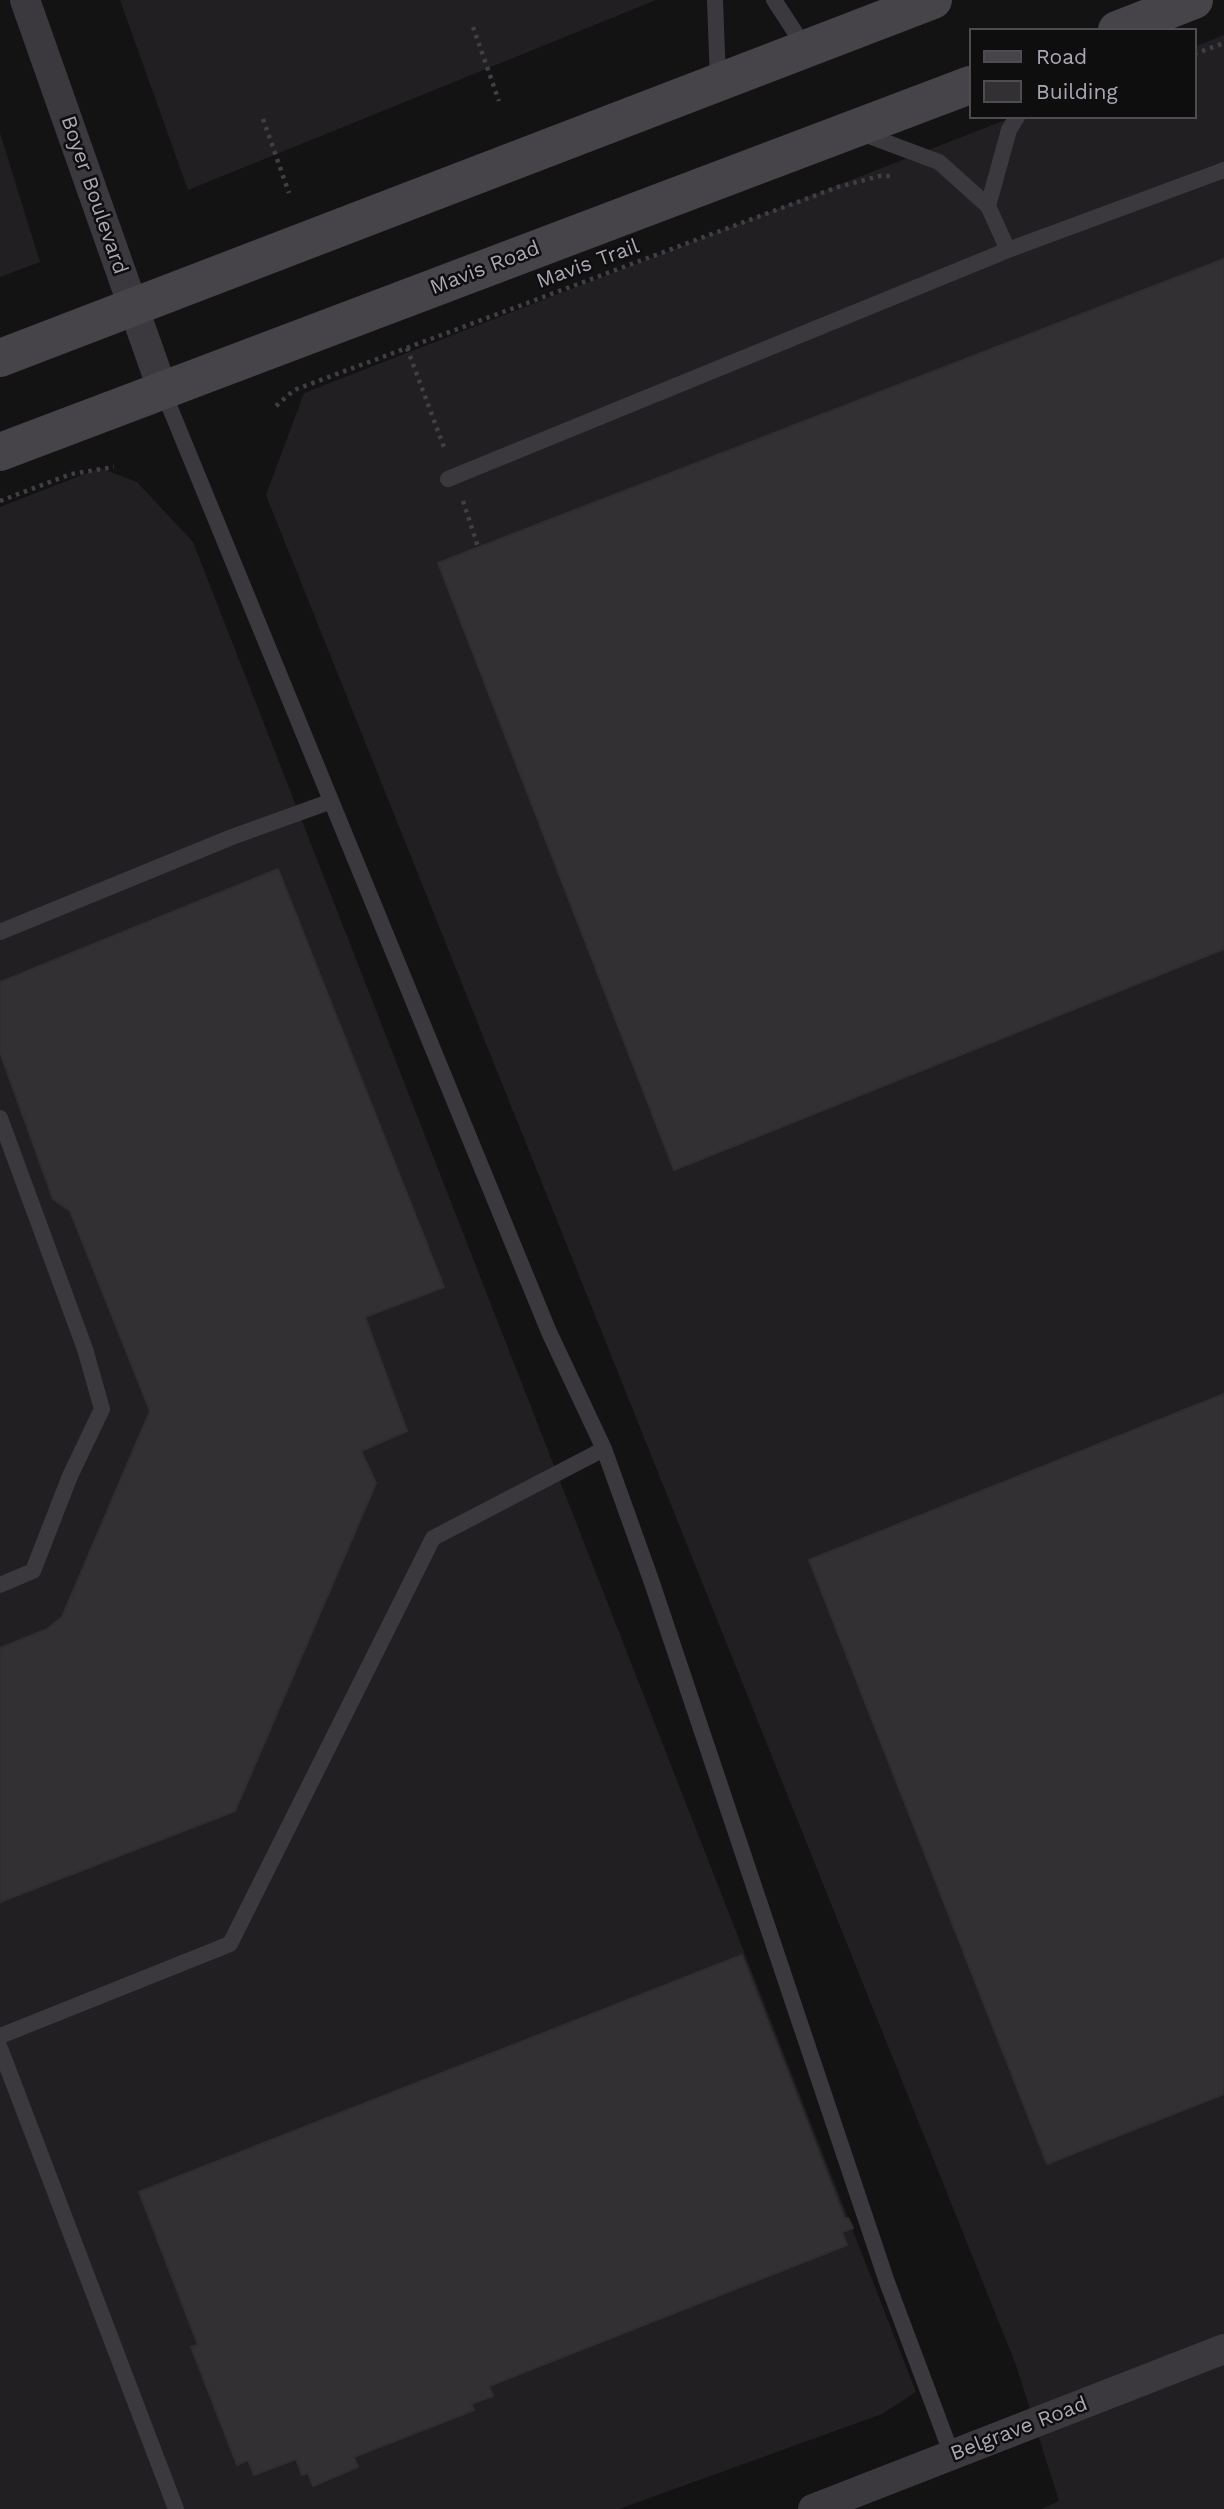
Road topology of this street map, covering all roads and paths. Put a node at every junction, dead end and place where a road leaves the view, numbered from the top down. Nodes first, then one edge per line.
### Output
1 (25, 0) edge
2 (715, 0) edge
3 (774, 0) edge
4 (933, 0) edge
5 (1194, 0) edge
6 (472, 27) dead end
7 (1122, 28) edge
8 (1224, 43) edge
9 (806, 49) junction
10 (1196, 53) edge
11 (719, 83) junction
12 (968, 86) edge
13 (499, 101) dead end
14 (263, 119) dead end
15 (1016, 119) edge
16 (852, 130) junction
17 (1224, 170) edge
18 (905, 176) dead end
19 (289, 193) dead end
20 (988, 206) junction
21 (1008, 250) junction
22 (133, 309) junction
23 (0, 358) edge
24 (163, 391) junction
25 (276, 406) dead end
26 (0, 452) edge
27 (114, 467) dead end
28 (448, 479) dead end
29 (0, 501) edge
30 (329, 802) junction
31 (0, 932) edge
32 (0, 1118) edge
33 (604, 1449) junction
34 (0, 1585) edge
35 (0, 2036) edge
36 (0, 2048) edge
37 (1224, 2349) edge
38 (952, 2455) junction
39 (176, 2509) edge
40 (813, 2509) edge

1 - 22 street, Boyer Boulevard
2 - 11 lane
3 - 9 lane
4 - 9 main road
5 - 7 main road
6 - 13 path
8 - 10 path
9 - 11 main road
11 - 22 main road
12 - 16 main road, Mavis Road
14 - 19 path
15 - 20 lane
16 - 20 lane
16 - 24 main road, Mavis Road
17 - 21 lane
18 - 25 path, Mavis Trail
20 - 21 lane
21 - 28 lane
22 - 23 main road
22 - 24 street, Boyer Boulevard
24 - 26 main road, Mavis Road
24 - 30 lane
27 - 29 path
30 - 31 lane
30 - 33 lane
32 - 34 lane
33 - 35 lane
33 - 38 lane
36 - 39 lane
37 - 38 street, Belgrave Road
38 - 40 street, Belgrave Road

